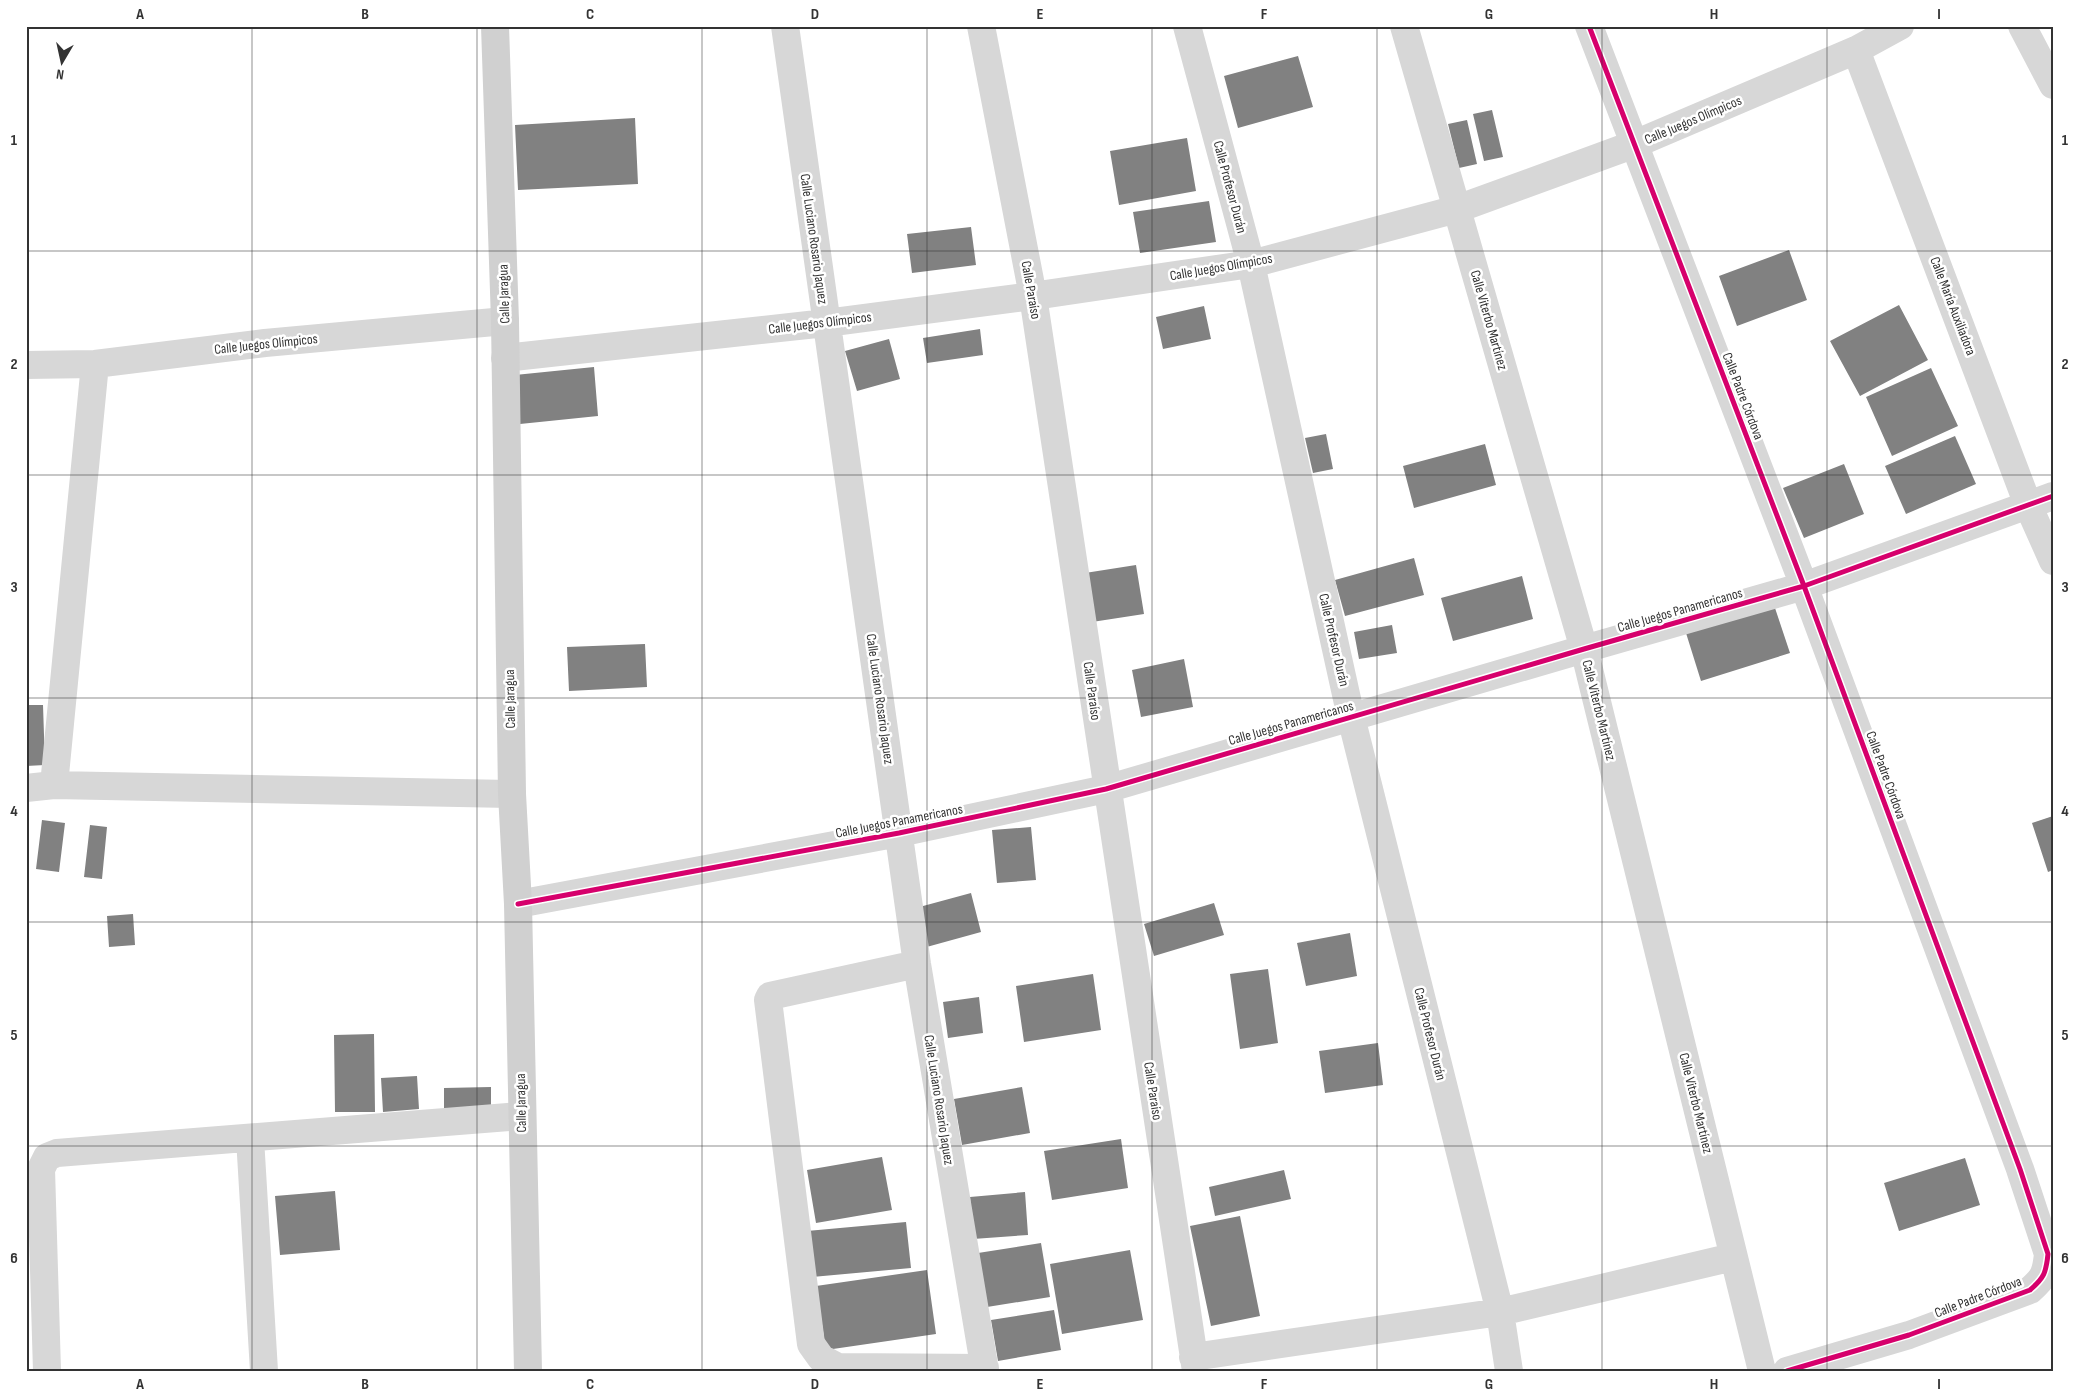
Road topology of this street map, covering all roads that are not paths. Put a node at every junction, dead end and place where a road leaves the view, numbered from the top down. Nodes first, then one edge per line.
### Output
1 (495, 26) edge
2 (785, 26) edge
3 (981, 26) edge
4 (1187, 26) edge
5 (1404, 26) edge
6 (1589, 26) edge
7 (1900, 26) edge
8 (2022, 26) edge
9 (1856, 50) junction
10 (2053, 85) edge
11 (1635, 144) junction
12 (1457, 209) junction
13 (1251, 264) junction
14 (1033, 296) junction
15 (505, 321) junction
16 (826, 323) junction
17 (505, 358) junction
18 (95, 364) junction
19 (26, 365) edge
20 (2040, 500) edge
21 (2053, 561) edge
22 (1804, 586) junction
23 (1584, 649) junction
24 (1351, 717) junction
25 (54, 786) junction
26 (26, 788) edge
27 (1106, 789) junction
28 (512, 794) junction
29 (899, 833) junction
30 (518, 904) junction
31 (917, 964) junction
32 (521, 1116) junction
33 (250, 1138) junction
34 (1733, 1256) junction
35 (1500, 1312) junction
36 (1194, 1364) edge
37 (985, 1369) edge
38 (47, 1371) edge
39 (264, 1371) edge
40 (528, 1371) edge
41 (1509, 1371) edge
42 (1762, 1371) edge
43 (1787, 1371) edge

1 - 15 street, Calle Jaragua
2 - 16 street, Calle Luciano Rosario Jaquez
3 - 14 street, Calle Paraíso
4 - 13 street, Calle Profesor Durán
5 - 12 street, Calle Viterbo Martínez
6 - 11 street, Calle Padre Córdova
7 - 9 street, Calle Juegos Olímpicos
8 - 10 street
9 - 11 street, Calle Juegos Olímpicos
9 - 20 street, Calle María Auxiliadora
11 - 12 street, Calle Juegos Olímpicos
11 - 22 street, Calle Padre Córdova
12 - 13 street, Calle Juegos Olímpicos
12 - 23 street, Calle Viterbo Martínez
13 - 14 street, Calle Juegos Olímpicos
13 - 24 street, Calle Profesor Durán
14 - 16 street, Calle Juegos Olímpicos
14 - 27 street, Calle Paraíso
15 - 17 street, Calle Jaragua
15 - 18 street, Calle Juegos Olímpicos
16 - 17 street, Calle Juegos Olímpicos
16 - 29 street, Calle Luciano Rosario Jaquez
17 - 28 street, Calle Jaragua
18 - 19 street, Calle Juegos Olímpicos
18 - 25 street
20 - 21 street, Calle María Auxiliadora
20 - 22 street, Calle Juegos Panamericanos
22 - 23 street, Calle Juegos Panamericanos
22 - 43 street, Calle Padre Córdova
23 - 24 street, Calle Juegos Panamericanos
23 - 34 street, Calle Viterbo Martínez
24 - 27 street, Calle Juegos Panamericanos
24 - 35 street, Calle Profesor Durán
25 - 26 street
25 - 28 street
27 - 29 street, Calle Juegos Panamericanos
27 - 36 street, Calle Paraíso
28 - 30 street, Calle Jaragua
29 - 30 street, Calle Juegos Panamericanos
29 - 31 street, Calle Luciano Rosario Jaquez
30 - 32 street, Calle Jaragua
31 - 37 street, Calle Luciano Rosario Jaquez
31 - 37 street
32 - 33 street
32 - 40 street, Calle Jaragua
33 - 38 street
33 - 39 street
34 - 35 street
34 - 42 street, Calle Viterbo Martínez
35 - 36 street
35 - 41 street, Calle Profesor Durán

